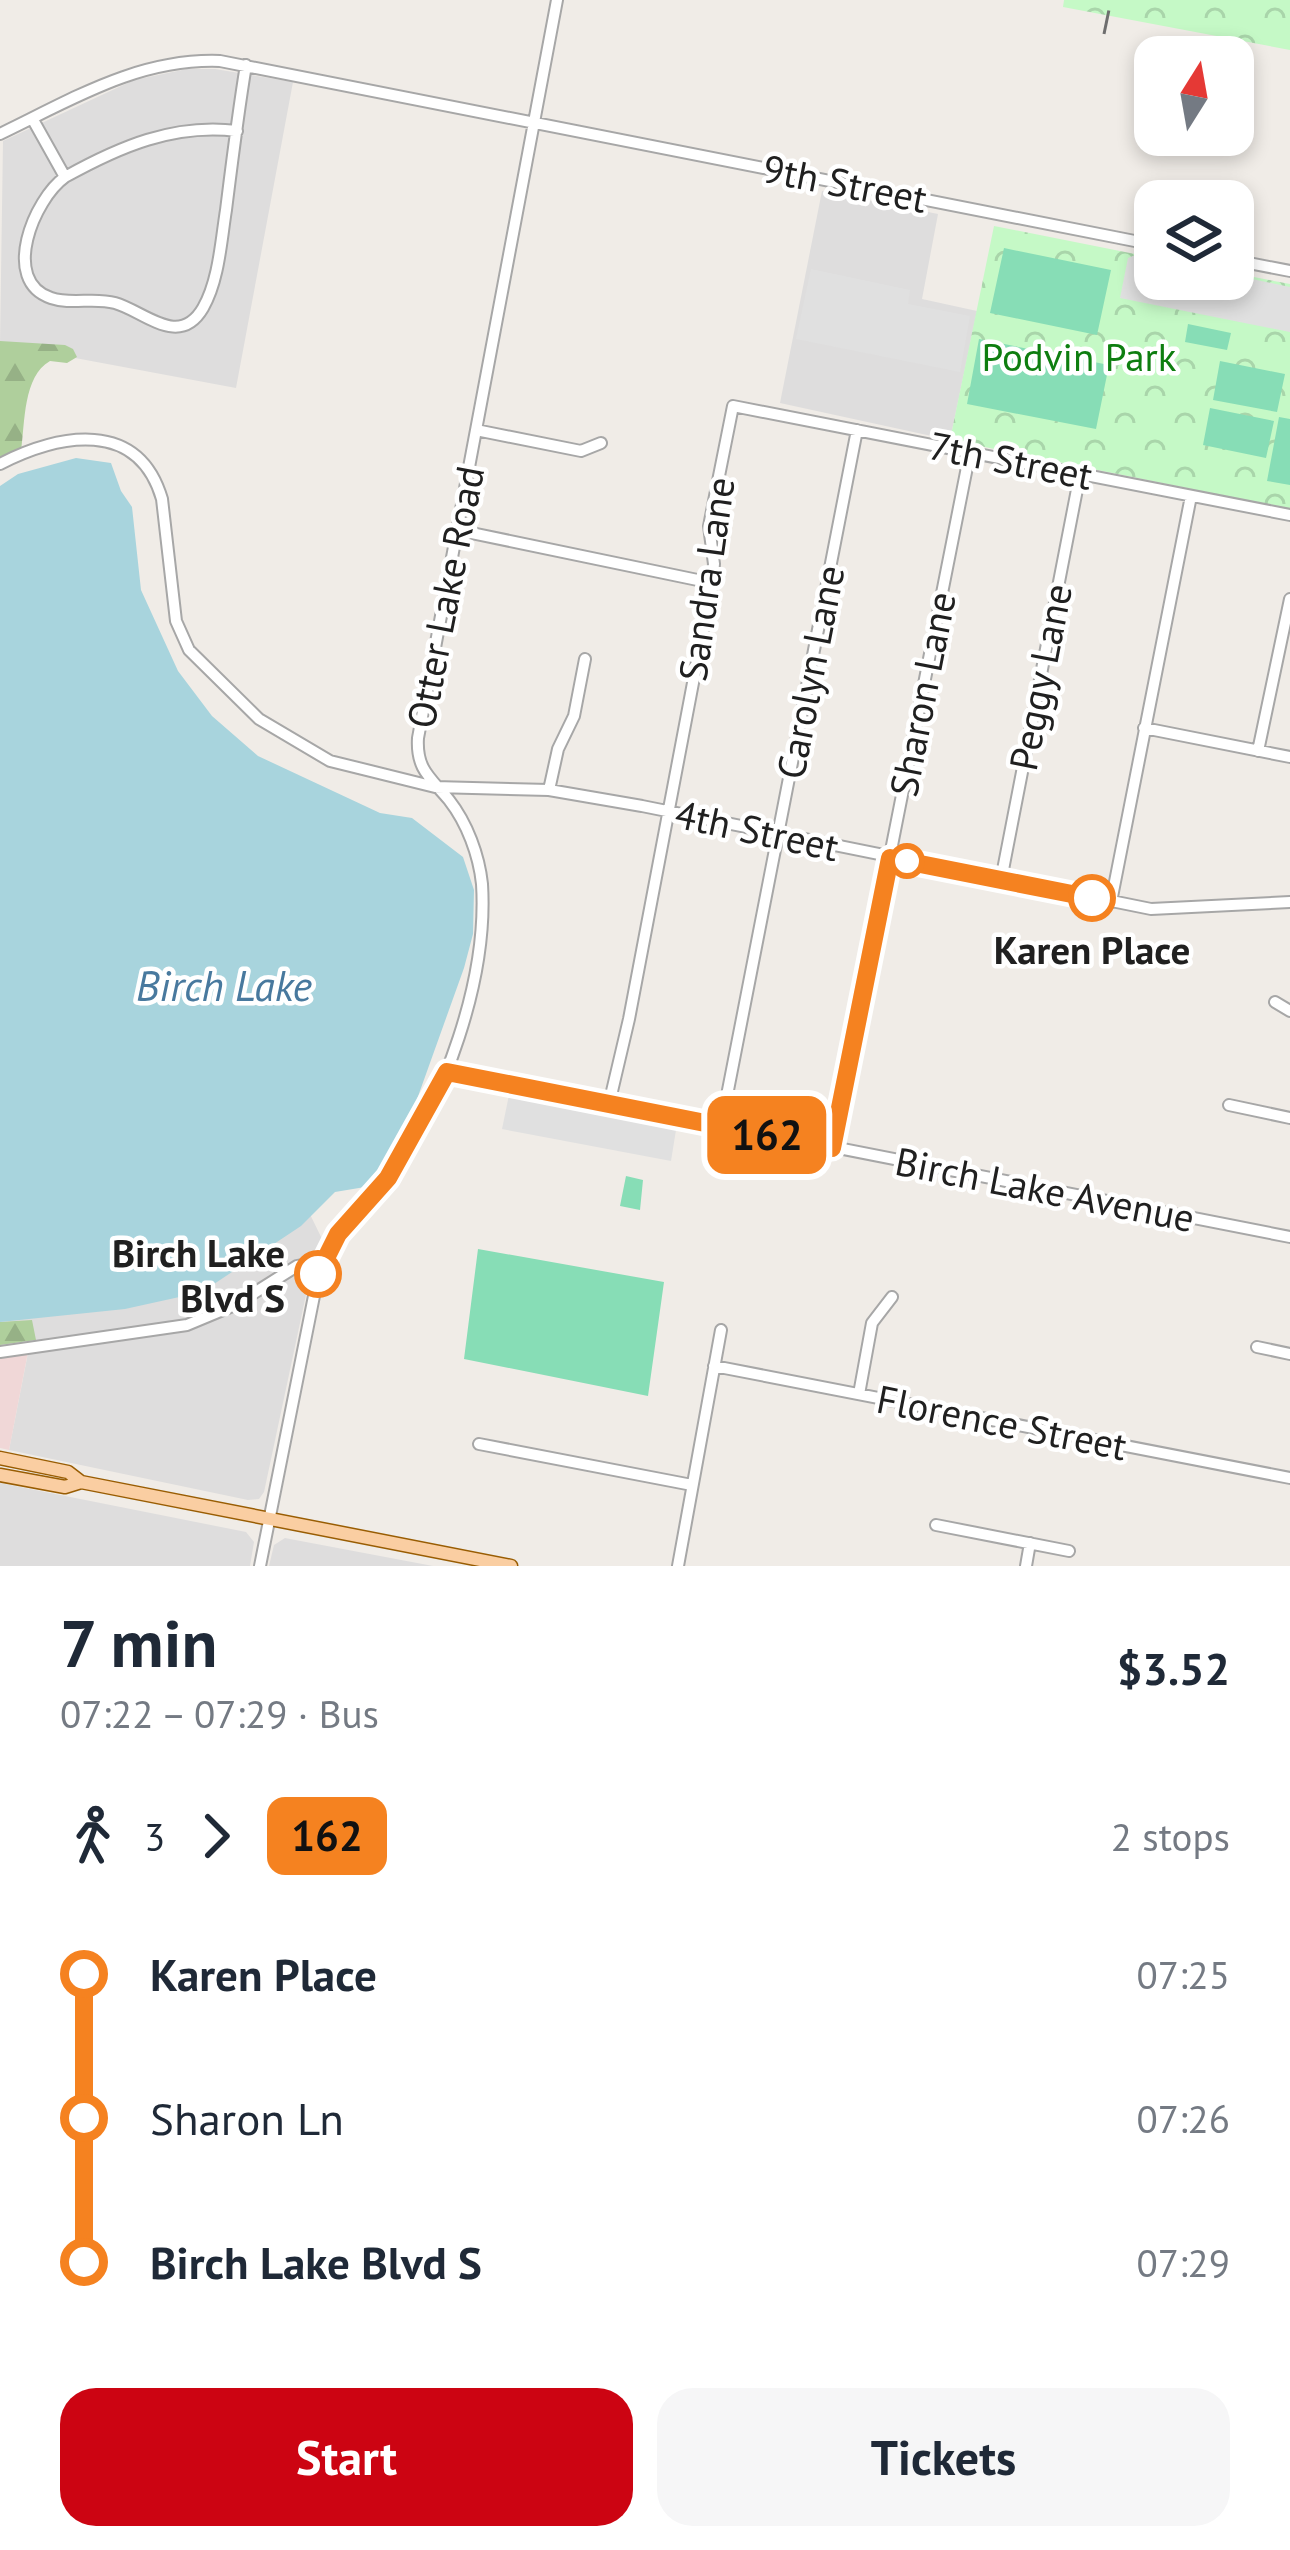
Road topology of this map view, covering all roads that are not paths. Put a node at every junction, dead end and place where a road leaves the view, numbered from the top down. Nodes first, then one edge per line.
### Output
1 (557, 0) edge
2 (246, 65) junction
3 (32, 118) junction
4 (535, 121) junction
5 (237, 131) junction
6 (0, 134) edge
7 (65, 177) junction
8 (1134, 240) edge
9 (1254, 264) edge
10 (1290, 272) edge
11 (733, 406) joint
12 (476, 430) junction
13 (857, 430) junction
14 (601, 443) dead end
15 (970, 452) junction
16 (0, 464) edge
17 (1080, 474) junction
18 (1191, 496) junction
19 (1290, 515) edge
20 (457, 530) junction
21 (712, 583) junction
22 (1290, 598) edge
23 (585, 659) dead end
24 (1144, 728) junction
25 (1258, 751) junction
26 (1290, 757) edge
27 (435, 787) junction
28 (549, 790) junction
29 (669, 812) junction
30 (778, 836) junction
31 (890, 858) junction
32 (1001, 880) junction
33 (1111, 902) junction
34 (1290, 902) edge
35 (1275, 1002) dead end
36 (1290, 1011) edge
37 (447, 1072) junction
38 (609, 1104) junction
39 (1229, 1105) dead end
40 (1290, 1118) edge
41 (721, 1126) junction
42 (832, 1148) junction
43 (1290, 1237) edge
44 (320, 1268) junction
45 (892, 1297) dead end
46 (721, 1330) dead end
47 (1257, 1347) dead end
48 (0, 1352) edge
49 (1290, 1354) edge
50 (714, 1366) junction
51 (859, 1394) junction
52 (479, 1444) dead end
53 (0, 1458) edge
54 (0, 1475) edge
55 (1290, 1478) edge
56 (81, 1482) junction
57 (692, 1485) junction
58 (269, 1520) junction
59 (936, 1525) dead end
60 (1030, 1544) junction
61 (1069, 1551) dead end
62 (260, 1566) edge
63 (511, 1566) edge
64 (678, 1566) edge
65 (1026, 1566) edge

1 - 4 street, Otter Lake Road
2 - 3 street, 9th Street
2 - 4 street, 9th Street
2 - 5 street
3 - 6 street, 9th Street
3 - 7 street
4 - 8 street, 9th Street
4 - 12 street, Otter Lake Road
5 - 7 street
5 - 7 street
9 - 10 street
11 - 13 street, 7th Street
11 - 21 street, Sandra Lane
12 - 14 street
12 - 20 street, Otter Lake Road
13 - 15 street, 7th Street
13 - 30 street, Carolyn Lane
15 - 17 street, 7th Street
15 - 31 street, Sharon Lane
16 - 27 street, 4th Street
17 - 18 street, 7th Street
17 - 32 street, Peggy Lane
18 - 19 street, 7th Street
18 - 24 street
20 - 21 street
20 - 27 street, Otter Lake Road
21 - 29 street, Sandra Lane
22 - 25 street
23 - 28 street
24 - 25 street
24 - 33 street
25 - 26 street
27 - 28 street, 4th Street
27 - 37 street, Otter Lake Road
28 - 29 street, 4th Street
29 - 30 street, 4th Street
29 - 38 street, Sandra Lane
30 - 31 street, 4th Street
30 - 41 street, Carolyn Lane
31 - 32 street, 4th Street
31 - 42 street, Sharon Lane
32 - 33 street, 4th Street
33 - 34 street, 4th Street
35 - 36 street
37 - 38 street, Birch Lake Avenue
37 - 44 street, Otter Lake Road
38 - 41 street, Birch Lake Avenue
39 - 40 street
41 - 42 street, Birch Lake Avenue
42 - 43 street, Birch Lake Avenue
44 - 48 street
44 - 58 street, Otter Lake Road
45 - 51 street
46 - 50 street
47 - 49 street
50 - 51 street, Florence Street
50 - 57 street
51 - 55 street, Florence Street
52 - 57 street
53 - 56 main road
54 - 56 main road
56 - 58 main road
57 - 64 street
58 - 62 street, Otter Lake Road
58 - 63 main road
59 - 60 street
60 - 61 street
60 - 65 street

